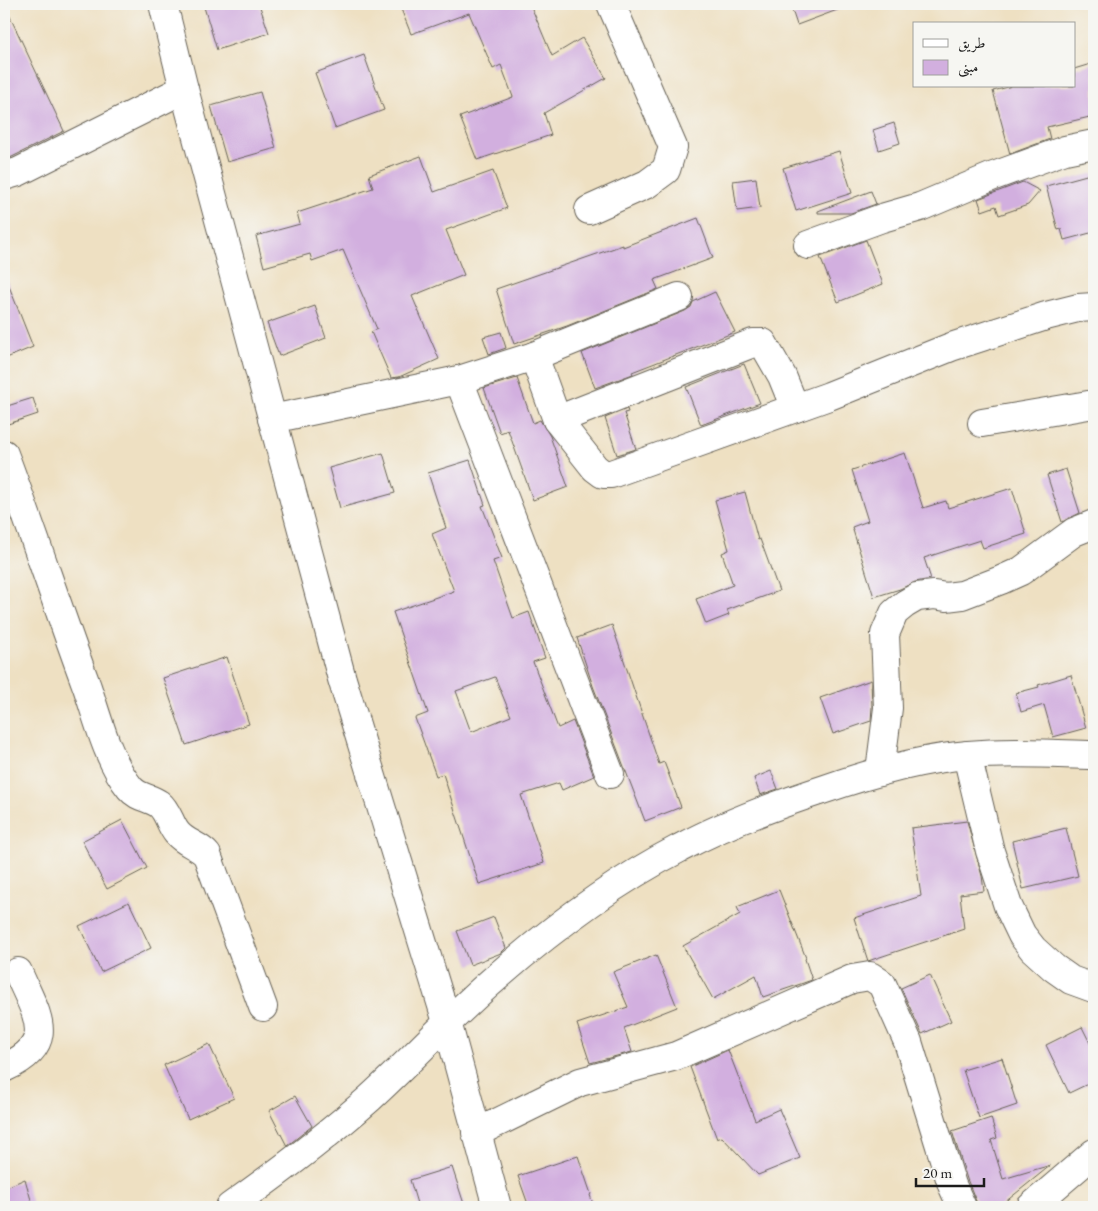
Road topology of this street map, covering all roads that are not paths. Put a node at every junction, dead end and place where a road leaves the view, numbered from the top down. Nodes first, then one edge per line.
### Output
1 (163, 4) edge
2 (611, 4) edge
3 (184, 89) junction
4 (1094, 144) edge
5 (4, 176) edge
6 (589, 210) dead end
7 (808, 246) dead end
8 (679, 297) dead end
9 (1094, 307) edge
10 (534, 356) junction
11 (459, 380) junction
12 (1094, 404) edge
13 (795, 408) junction
14 (272, 419) junction
15 (557, 420) junction
16 (982, 423) dead end
17 (4, 454) edge
18 (1094, 524) edge
19 (967, 755) junction
20 (1094, 755) edge
21 (880, 771) junction
22 (610, 774) dead end
23 (18, 972) dead end
24 (1094, 987) edge
25 (263, 1007) dead end
26 (447, 1022) junction
27 (4, 1068) edge
28 (476, 1133) junction
29 (1094, 1153) edge
30 (230, 1207) edge
31 (497, 1207) edge
32 (962, 1207) edge
33 (1031, 1207) edge

1 - 3 street
2 - 6 street
3 - 5 street
3 - 14 street
4 - 7 street
8 - 10 street
9 - 13 street
10 - 11 street
10 - 15 street
11 - 14 street
11 - 22 street
12 - 16 street
13 - 15 street
13 - 15 street
14 - 26 street
17 - 25 street
18 - 21 street
19 - 20 street
19 - 21 street
19 - 24 street
21 - 26 street
23 - 27 street
26 - 28 street
26 - 30 street
28 - 31 street
28 - 32 street
29 - 33 street

